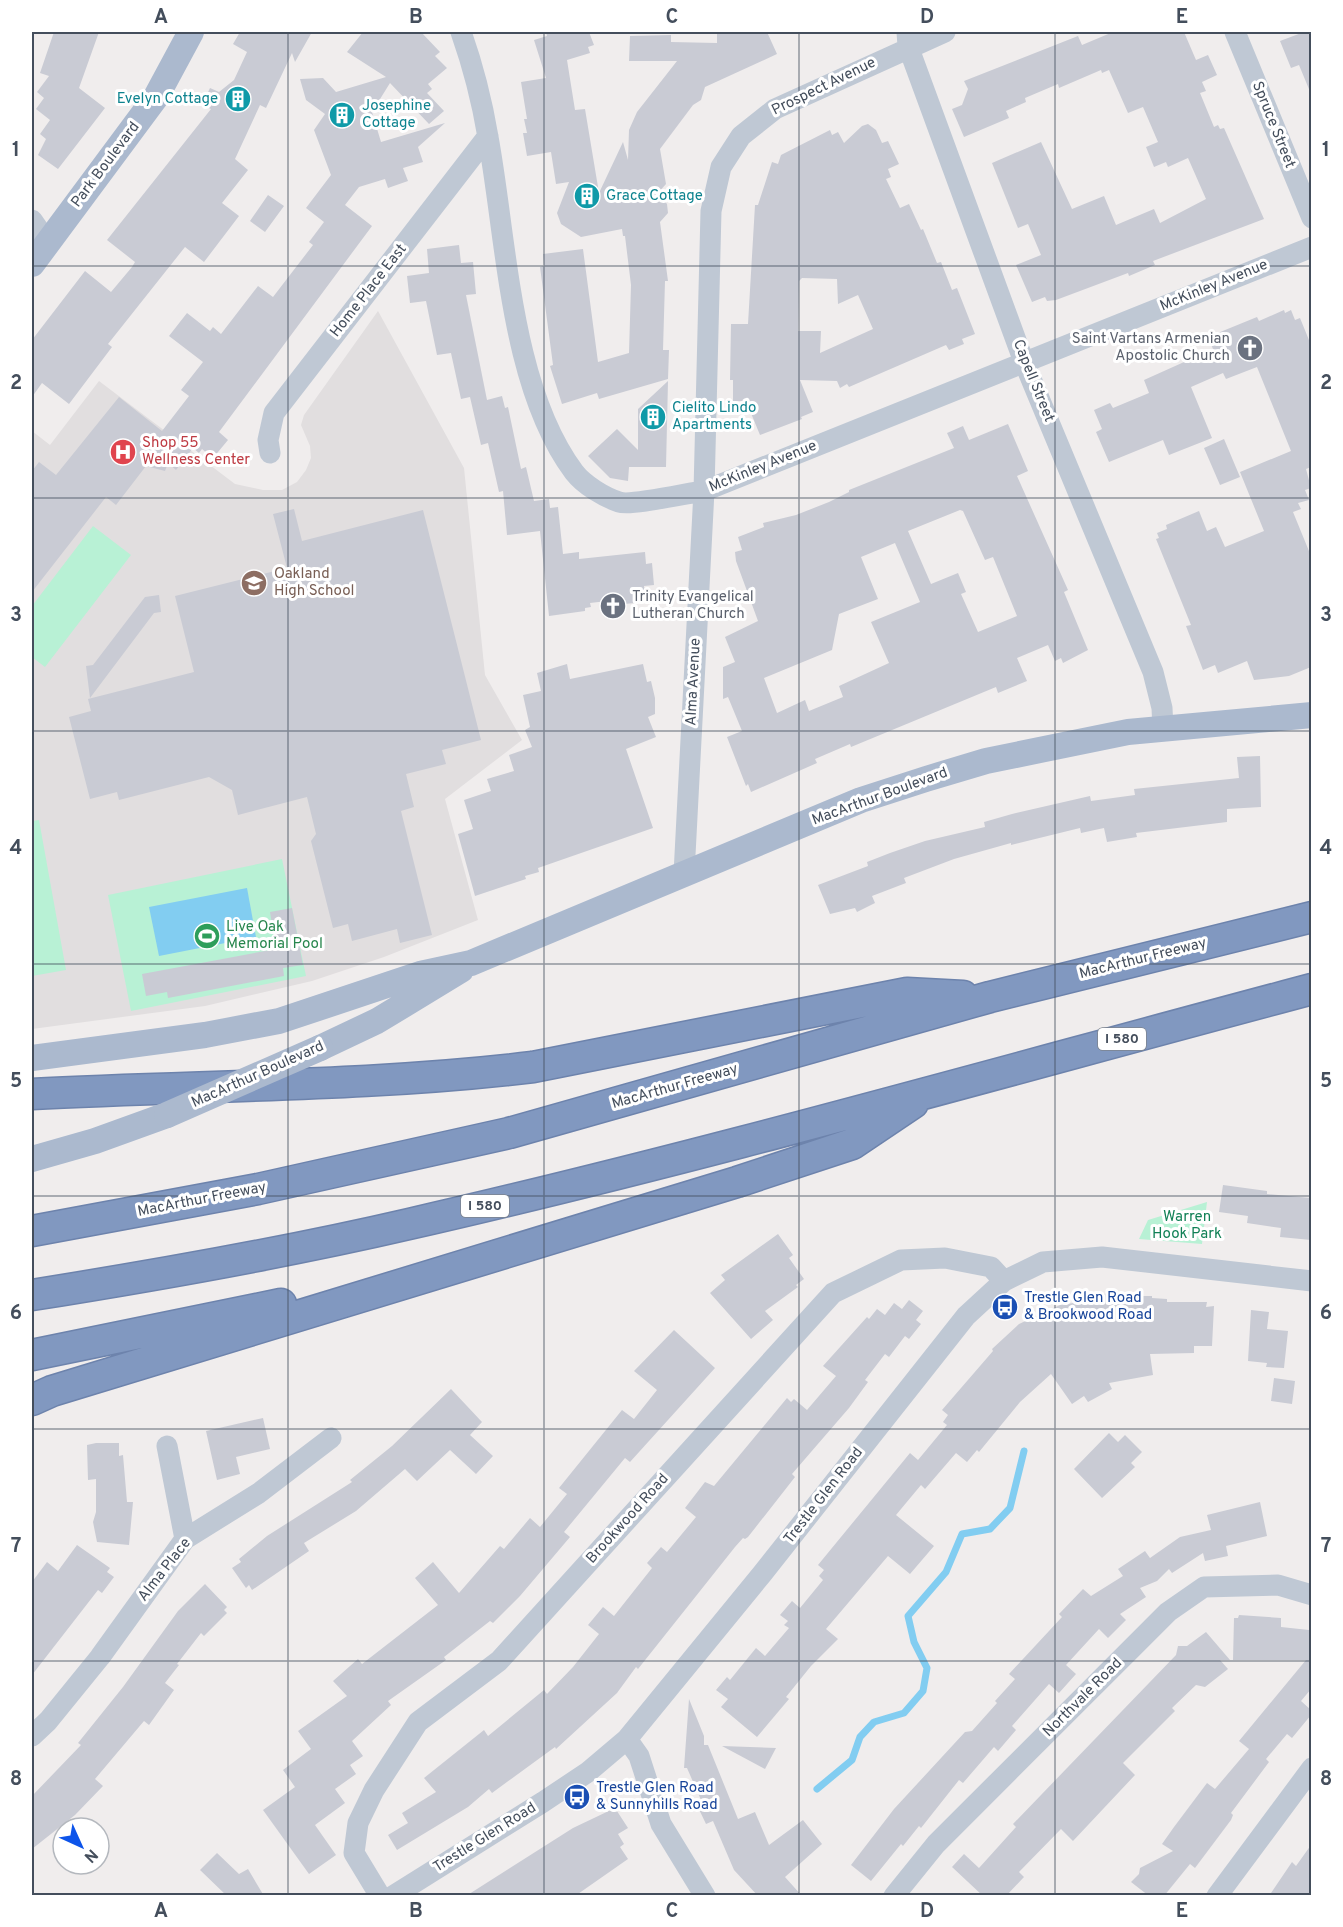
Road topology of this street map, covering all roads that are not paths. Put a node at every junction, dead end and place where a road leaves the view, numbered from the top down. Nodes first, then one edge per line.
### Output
1 (191, 32) edge
2 (461, 32) edge
3 (945, 32) edge
4 (1235, 32) edge
5 (908, 39) edge
6 (488, 136) junction
7 (721, 167) joint
8 (1311, 218) edge
9 (32, 220) edge
10 (48, 243) junction
11 (1311, 247) edge
12 (32, 264) edge
13 (1024, 362) junction
14 (270, 453) dead end
15 (704, 491) junction
16 (1311, 715) edge
17 (1163, 729) junction
18 (684, 874) junction
19 (1311, 917) edge
20 (471, 963) junction
21 (1311, 989) edge
22 (990, 997) junction
23 (32, 1058) edge
24 (933, 1089) junction
25 (32, 1094) edge
26 (32, 1159) edge
27 (32, 1231) edge
28 (525, 1246) junction
29 (1004, 1281) junction
30 (1311, 1281) edge
31 (32, 1295) edge
32 (32, 1354) edge
33 (32, 1400) edge
34 (331, 1438) dead end
35 (167, 1446) dead end
36 (185, 1539) junction
37 (1311, 1595) edge
38 (32, 1736) edge
39 (627, 1738) junction
40 (1311, 1768) edge
41 (380, 1896) edge
42 (393, 1896) edge
43 (705, 1896) edge
44 (894, 1896) edge
45 (1217, 1896) edge

1 - 10 main road, Park Boulevard
2 - 6 street, McKinley Avenue
3 - 5 street, Prospect Avenue
4 - 8 street, Spruce Street
5 - 7 street, Prospect Avenue
5 - 13 street, Capell Street
6 - 14 street, Home Place East
6 - 15 street, McKinley Avenue
7 - 15 street, Alma Avenue
9 - 10 street
10 - 12 main road, Park Boulevard
11 - 13 street, McKinley Avenue
13 - 15 street, McKinley Avenue
13 - 17 street, Capell Street
15 - 18 street, Alma Avenue
16 - 17 main road, MacArthur Boulevard
17 - 18 main road, MacArthur Boulevard
18 - 20 main road, MacArthur Boulevard
19 - 22 highway, MacArthur Freeway
20 - 23 main road, MacArthur Boulevard
20 - 26 main road, MacArthur Boulevard, bridge
21 - 24 highway, I 580
22 - 25 highway
22 - 27 highway, MacArthur Freeway
24 - 28 highway
24 - 31 highway, I 580
28 - 32 highway
28 - 33 highway
29 - 30 street, Trestle Glen Road
29 - 39 street, Trestle Glen Road
29 - 41 street, Brookwood Road
34 - 36 street, Alma Place
35 - 36 street
36 - 38 street, Alma Place
37 - 44 street, Northvale Road
39 - 42 street, Trestle Glen Road
39 - 43 street
40 - 45 street

